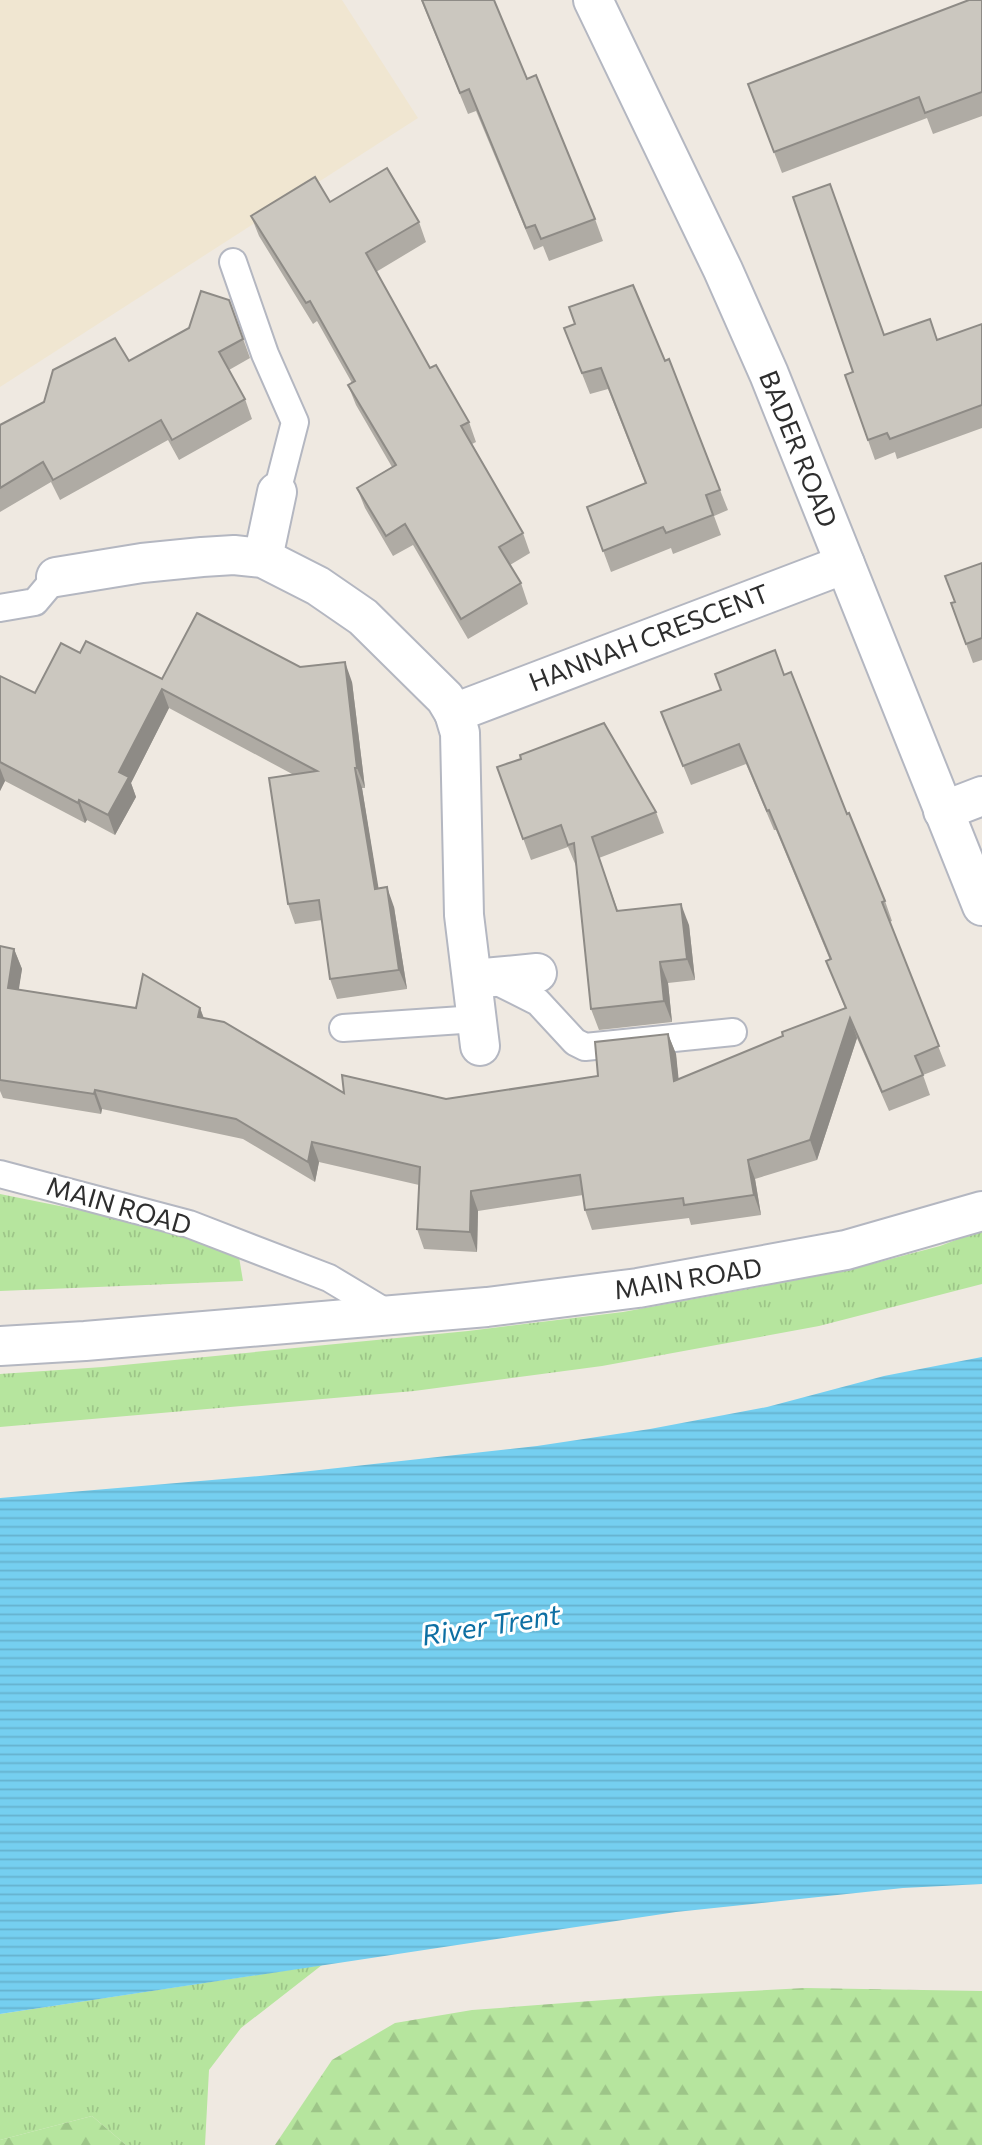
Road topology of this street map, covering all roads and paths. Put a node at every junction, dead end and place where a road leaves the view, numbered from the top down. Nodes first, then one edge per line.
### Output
1 (593, 0) edge
2 (233, 262) dead end
3 (277, 492) joint
4 (263, 558) junction
5 (845, 564) junction
6 (56, 577) joint
7 (0, 608) edge
8 (454, 713) junction
9 (982, 796) edge
10 (943, 811) junction
11 (982, 906) edge
12 (537, 973) dead end
13 (481, 979) junction
14 (343, 1028) dead end
15 (733, 1032) dead end
16 (478, 1033) joint
17 (0, 1174) edge
18 (982, 1211) edge
19 (389, 1314) junction
20 (0, 1346) edge

1 - 5 street, BADER ROAD
2 - 3 lane
3 - 4 street
4 - 6 street
4 - 8 street
5 - 8 street, HANNAH CRESCENT
5 - 10 street, BADER ROAD
6 - 7 lane
8 - 13 street
9 - 10 street
10 - 11 street, BADER ROAD
12 - 13 street
13 - 15 lane
13 - 16 street
14 - 16 lane
17 - 19 lane, MAIN ROAD
18 - 19 street, MAIN ROAD
19 - 20 street, MAIN ROAD

